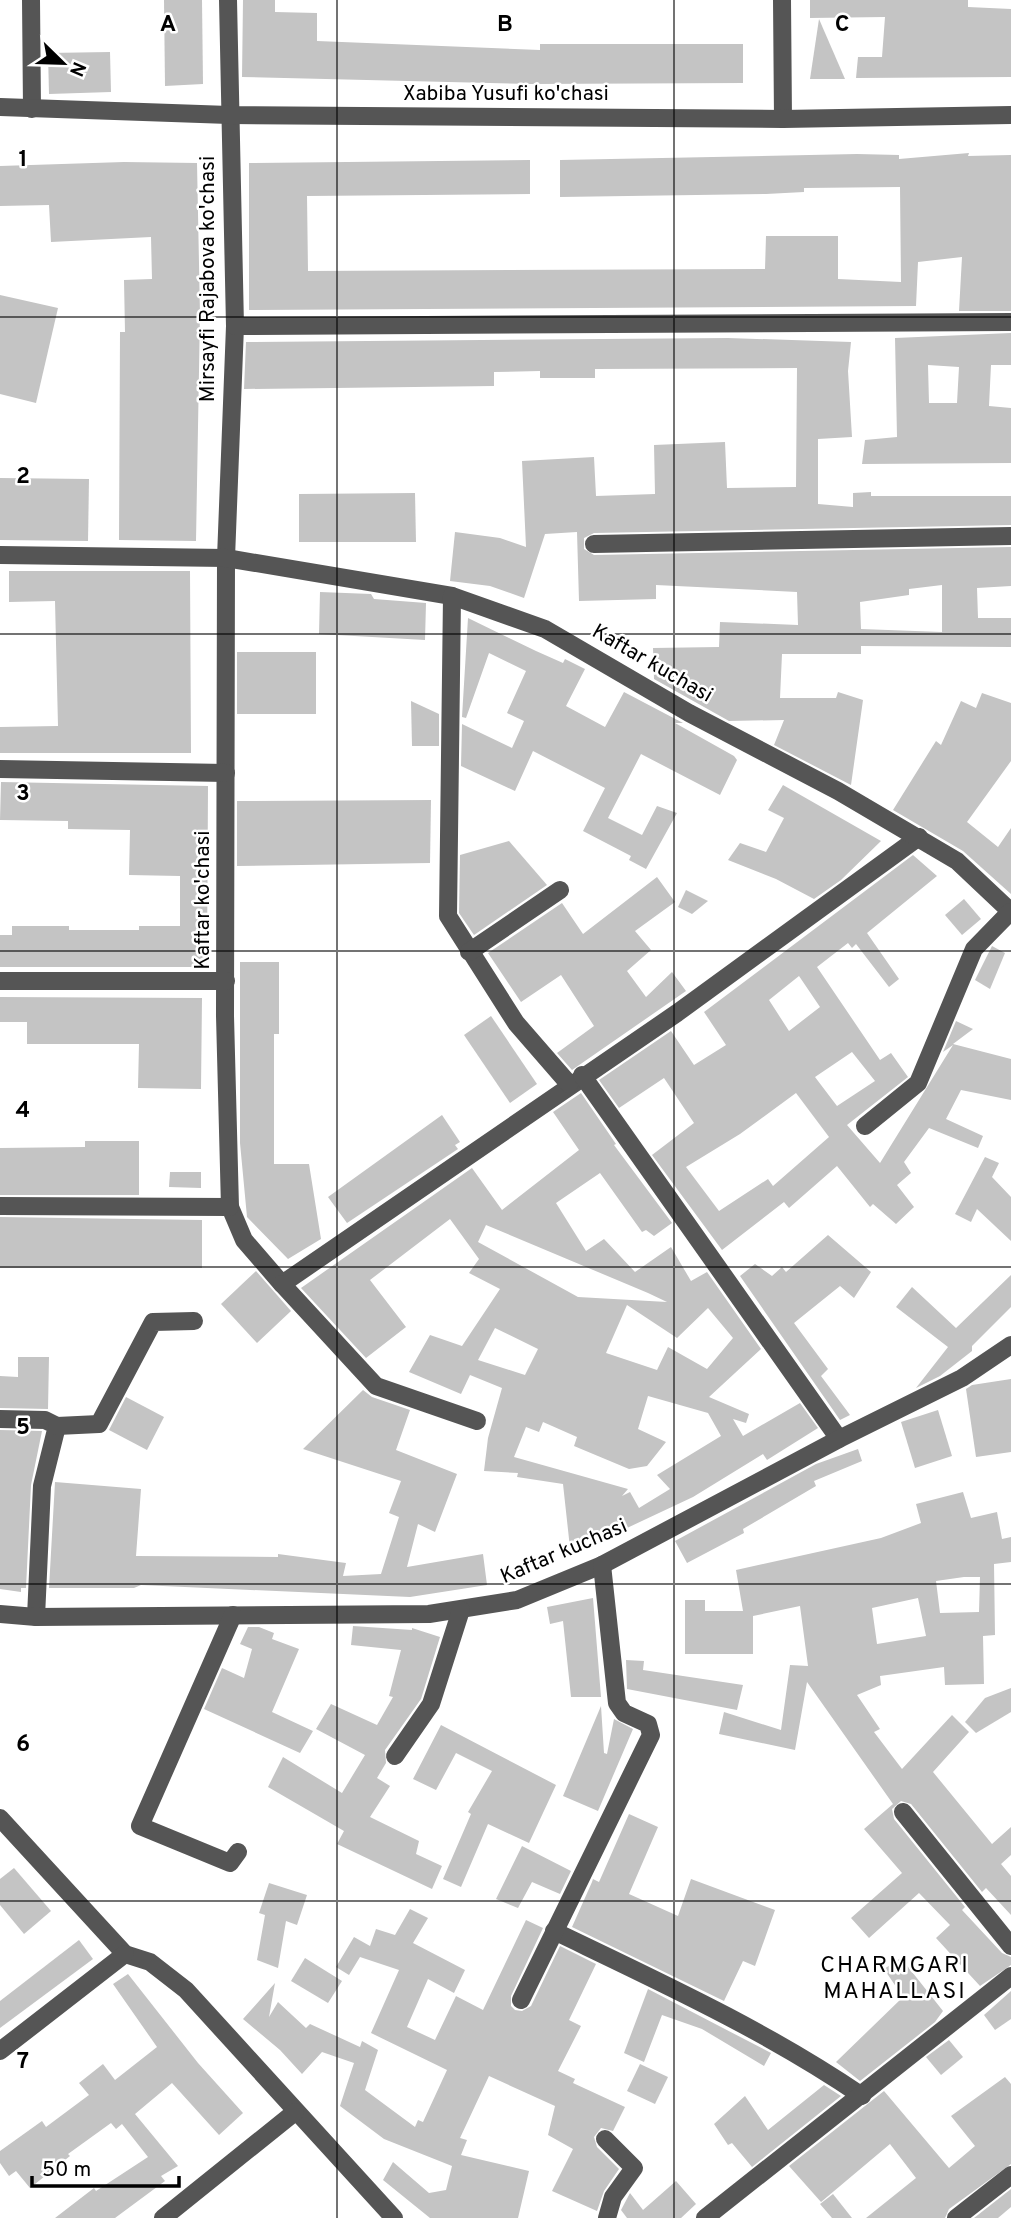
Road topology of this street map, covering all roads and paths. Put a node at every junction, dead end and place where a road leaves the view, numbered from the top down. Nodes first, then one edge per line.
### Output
1 (30, 0) edge
2 (228, 0) edge
3 (782, 0) edge
4 (0, 107) edge
5 (32, 109) junction
6 (229, 115) junction
7 (1011, 115) edge
8 (783, 118) junction
9 (1011, 322) edge
10 (235, 326) junction
11 (1011, 536) edge
12 (594, 544) dead end
13 (0, 555) edge
14 (226, 558) junction
15 (452, 596) junction
16 (0, 769) edge
17 (226, 773) junction
18 (919, 837) junction
19 (560, 890) dead end
20 (1011, 912) edge
21 (469, 953) junction
22 (0, 981) edge
23 (226, 981) junction
24 (575, 1080) junction
25 (865, 1126) dead end
26 (0, 1206) edge
27 (230, 1207) junction
28 (282, 1284) junction
29 (194, 1321) dead end
30 (1011, 1345) edge
31 (0, 1419) edge
32 (477, 1421) dead end
33 (57, 1426) junction
34 (839, 1439) junction
35 (602, 1566) junction
36 (461, 1610) junction
37 (0, 1614) edge
38 (233, 1615) junction
39 (36, 1617) junction
40 (395, 1756) dead end
41 (903, 1812) dead end
42 (0, 1818) edge
43 (238, 1852) dead end
44 (554, 1931) junction
45 (1011, 1946) edge
46 (125, 1954) junction
47 (1011, 1976) edge
48 (521, 2000) dead end
49 (0, 2051) edge
50 (862, 2096) junction
51 (295, 2112) junction
52 (605, 2139) dead end
53 (1011, 2175) edge
54 (163, 2218) edge
55 (394, 2218) edge
56 (607, 2218) edge
57 (705, 2218) edge
58 (956, 2218) edge

1 - 5 street
2 - 6 street, Mirsayfi Rajabova ko'chasi
3 - 8 street
4 - 5 street, Xabiba Yusufi ko'chasi
5 - 6 street, Xabiba Yusufi ko'chasi
6 - 8 street, Xabiba Yusufi ko'chasi
6 - 10 street, Mirsayfi Rajabova ko'chasi
7 - 8 street, Xabiba Yusufi ko'chasi
9 - 10 street
10 - 14 street, Mirsayfi Rajabova ko'chasi
11 - 12 street
13 - 14 street, Kaftar kuchasi
14 - 15 street, Kaftar kuchasi
14 - 17 street, Kaftar ko'chasi
15 - 18 street, Kaftar kuchasi
15 - 21 street
16 - 17 street
17 - 23 street, Kaftar ko'chasi
18 - 20 street, Kaftar kuchasi
18 - 24 street
19 - 21 street
20 - 25 street
21 - 24 street
22 - 23 street
23 - 27 street, Kaftar ko'chasi
24 - 28 street
24 - 34 street
26 - 27 street
27 - 28 street, Kaftar ko'chasi
28 - 32 street, Kaftar ko'chasi
29 - 33 street
30 - 34 street, Kaftar kuchasi
31 - 33 street
33 - 39 street
34 - 35 street, Kaftar kuchasi
35 - 36 street, Kaftar kuchasi
35 - 44 street
36 - 38 street, Kaftar kuchasi
36 - 40 street
37 - 39 street, Kaftar kuchasi
38 - 39 street, Kaftar kuchasi
38 - 43 street
41 - 45 street
42 - 46 street
44 - 48 street
44 - 50 street
46 - 49 street
46 - 51 street
47 - 50 street
50 - 57 street
51 - 54 street
51 - 55 street
52 - 56 street
53 - 58 street

